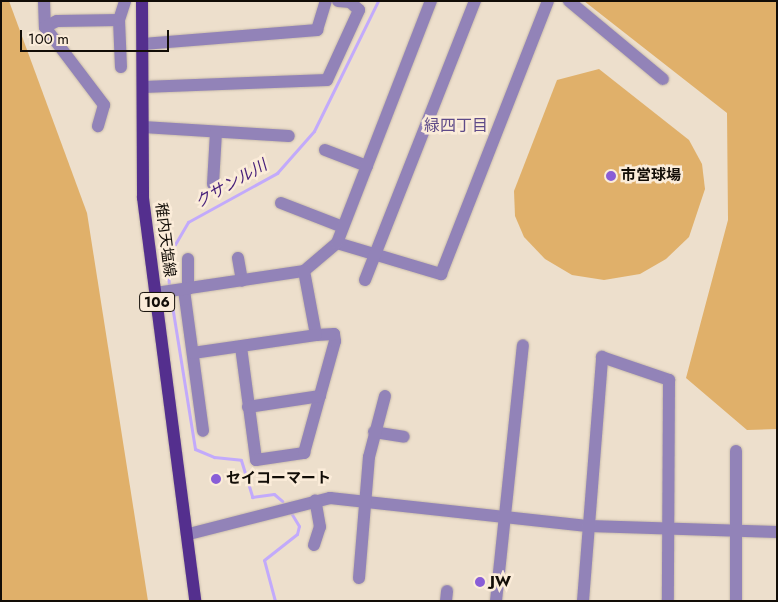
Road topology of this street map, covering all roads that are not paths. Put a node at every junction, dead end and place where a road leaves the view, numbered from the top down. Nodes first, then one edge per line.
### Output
1 (44, 1) edge
2 (124, 1) edge
3 (142, 1) edge
4 (326, 1) edge
5 (338, 1) edge
6 (431, 1) edge
7 (475, 1) edge
8 (548, 1) edge
9 (568, 1) edge
10 (119, 20) junction
11 (45, 27) junction
12 (142, 44) junction
13 (121, 67) dead end
14 (663, 79) dead end
15 (143, 87) junction
16 (98, 126) dead end
17 (143, 127) junction
18 (216, 132) junction
19 (289, 136) dead end
20 (325, 150) dead end
21 (367, 166) junction
22 (213, 184) dead end
23 (281, 203) dead end
24 (342, 227) junction
25 (336, 243) junction
26 (374, 257) junction
27 (238, 258) dead end
28 (188, 259) dead end
29 (304, 271) junction
30 (364, 280) dead end
31 (242, 281) junction
32 (186, 289) junction
33 (156, 294) junction
34 (316, 335) junction
35 (523, 345) dead end
36 (241, 347) junction
37 (193, 353) junction
38 (320, 396) junction
39 (385, 396) dead end
40 (248, 407) junction
41 (203, 431) dead end
42 (374, 432) junction
43 (404, 437) dead end
44 (736, 451) dead end
45 (315, 500) junction
46 (365, 502) junction
47 (504, 516) junction
48 (589, 526) junction
49 (669, 531) junction
50 (737, 531) junction
51 (777, 532) edge
52 (189, 534) junction
53 (314, 545) dead end
54 (359, 578) dead end
55 (195, 601) edge
56 (496, 601) edge
57 (583, 601) edge
58 (668, 601) edge
59 (736, 601) edge

1 - 11 street
2 - 10 street
3 - 12 main road, 稚内天塩線 / 106
4 - 12 street
5 - 15 street
6 - 21 street
7 - 26 street
8 - 26 street
9 - 14 street
10 - 11 street
10 - 13 street
11 - 16 street
12 - 15 main road, 稚内天塩線 / 106
15 - 17 main road, 稚内天塩線 / 106
17 - 18 street
17 - 33 main road, 稚内天塩線 / 106
18 - 19 street
18 - 22 street
20 - 21 street
21 - 24 street
23 - 24 street
24 - 25 street
25 - 26 street
25 - 29 street
26 - 30 street
27 - 31 street
28 - 32 street
29 - 31 street
29 - 34 street
31 - 32 street
32 - 33 street
32 - 37 street
33 - 52 main road, 稚内天塩線 / 106
34 - 36 street
34 - 38 street
35 - 47 street
36 - 37 street
36 - 40 street
37 - 41 street
38 - 40 street
38 - 40 street
39 - 42 street
42 - 43 street
42 - 46 street
44 - 50 street
45 - 46 street
45 - 52 street
45 - 53 street
46 - 47 street
46 - 54 street
47 - 48 street
47 - 56 street
48 - 49 street
48 - 49 street
48 - 57 street
49 - 50 street
49 - 58 street
50 - 51 street
50 - 59 street
52 - 55 main road, 稚内天塩線 / 106

